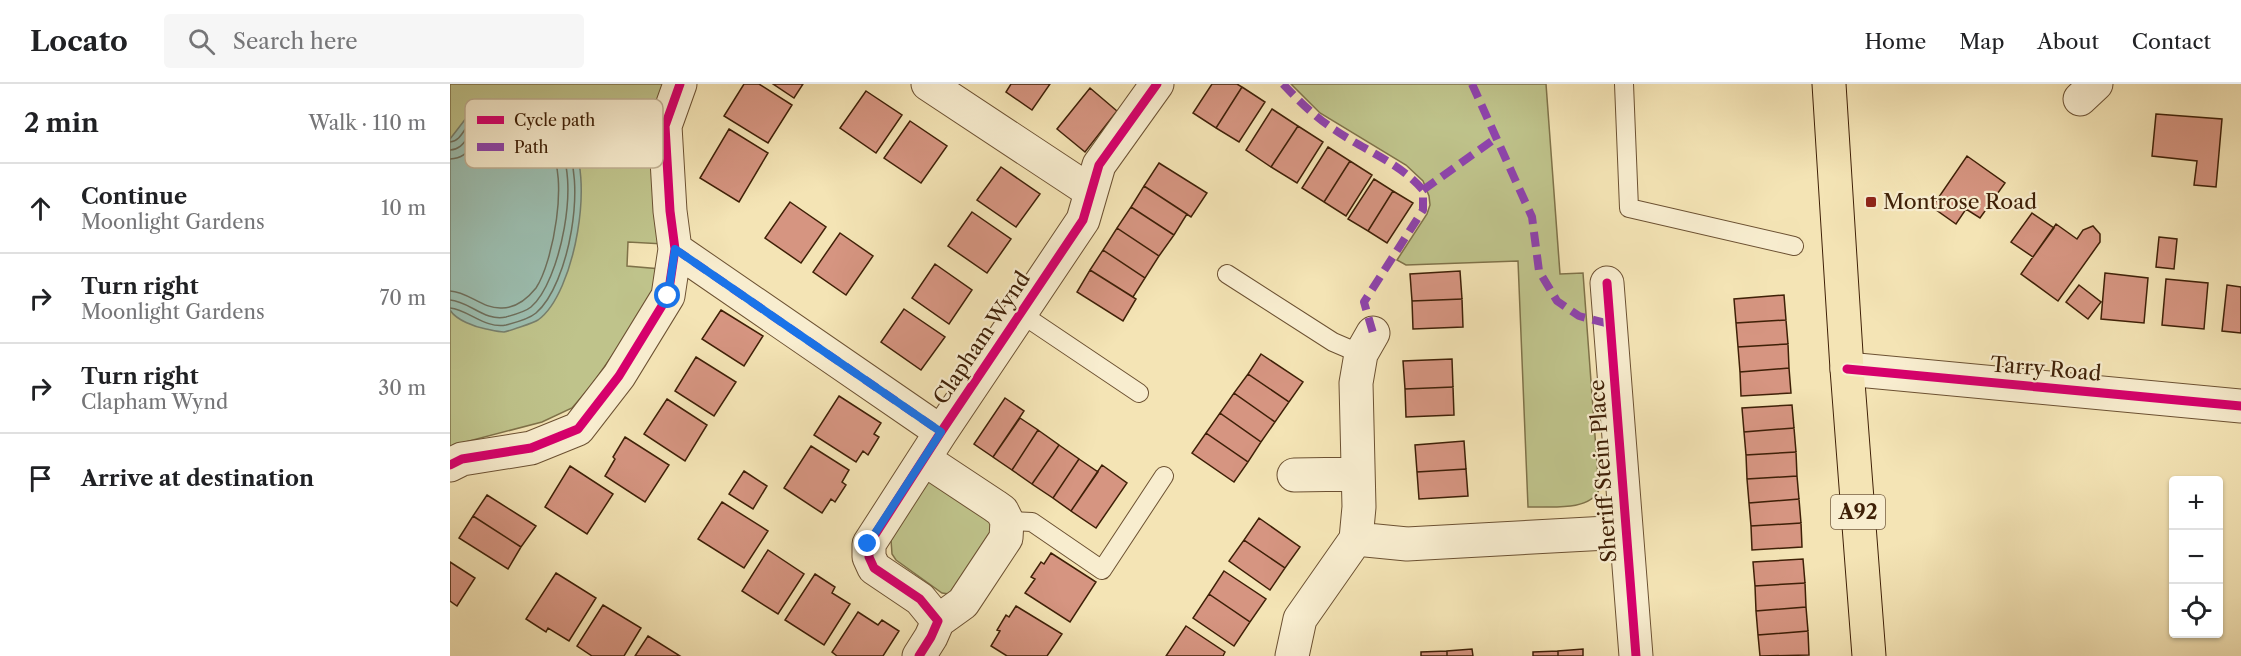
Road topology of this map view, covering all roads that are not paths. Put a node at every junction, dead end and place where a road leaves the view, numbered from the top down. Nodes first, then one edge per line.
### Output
1 (680, 84) edge
2 (928, 84) edge
3 (1157, 84) edge
4 (1623, 84) edge
5 (1829, 84) edge
6 (1090, 191) junction
7 (1794, 246) dead end
8 (675, 249) junction
9 (1227, 274) dead end
10 (1607, 283) dead end
11 (1020, 313) junction
12 (1367, 344) joint
13 (1847, 369) junction
14 (1139, 393) dead end
15 (2241, 406) edge
16 (932, 446) junction
17 (450, 465) edge
18 (1358, 474) junction
19 (1294, 475) dead end
20 (1164, 476) dead end
21 (1007, 521) junction
22 (1626, 532) junction
23 (1356, 539) junction
24 (938, 621) junction
25 (919, 656) edge
26 (1292, 656) edge
27 (1636, 656) edge
28 (1869, 656) edge

1 - 8 street
2 - 6 street
3 - 6 street, Clapham Wynd
4 - 7 lane
5 - 13 main road, A92
6 - 11 street, Clapham Wynd
8 - 16 street
8 - 17 street
9 - 12 lane
10 - 22 street, Sheriff Stein Place
11 - 14 lane
11 - 16 street, Clapham Wynd
12 - 18 street
13 - 15 street, Tarry Road
13 - 28 main road, A92
16 - 21 street
16 - 24 street, Clapham Wynd
18 - 19 street
18 - 23 street
20 - 21 lane
21 - 24 street
22 - 23 street, Sheriff Stein Place
22 - 27 street, Sheriff Stein Place
23 - 26 street
24 - 25 street

